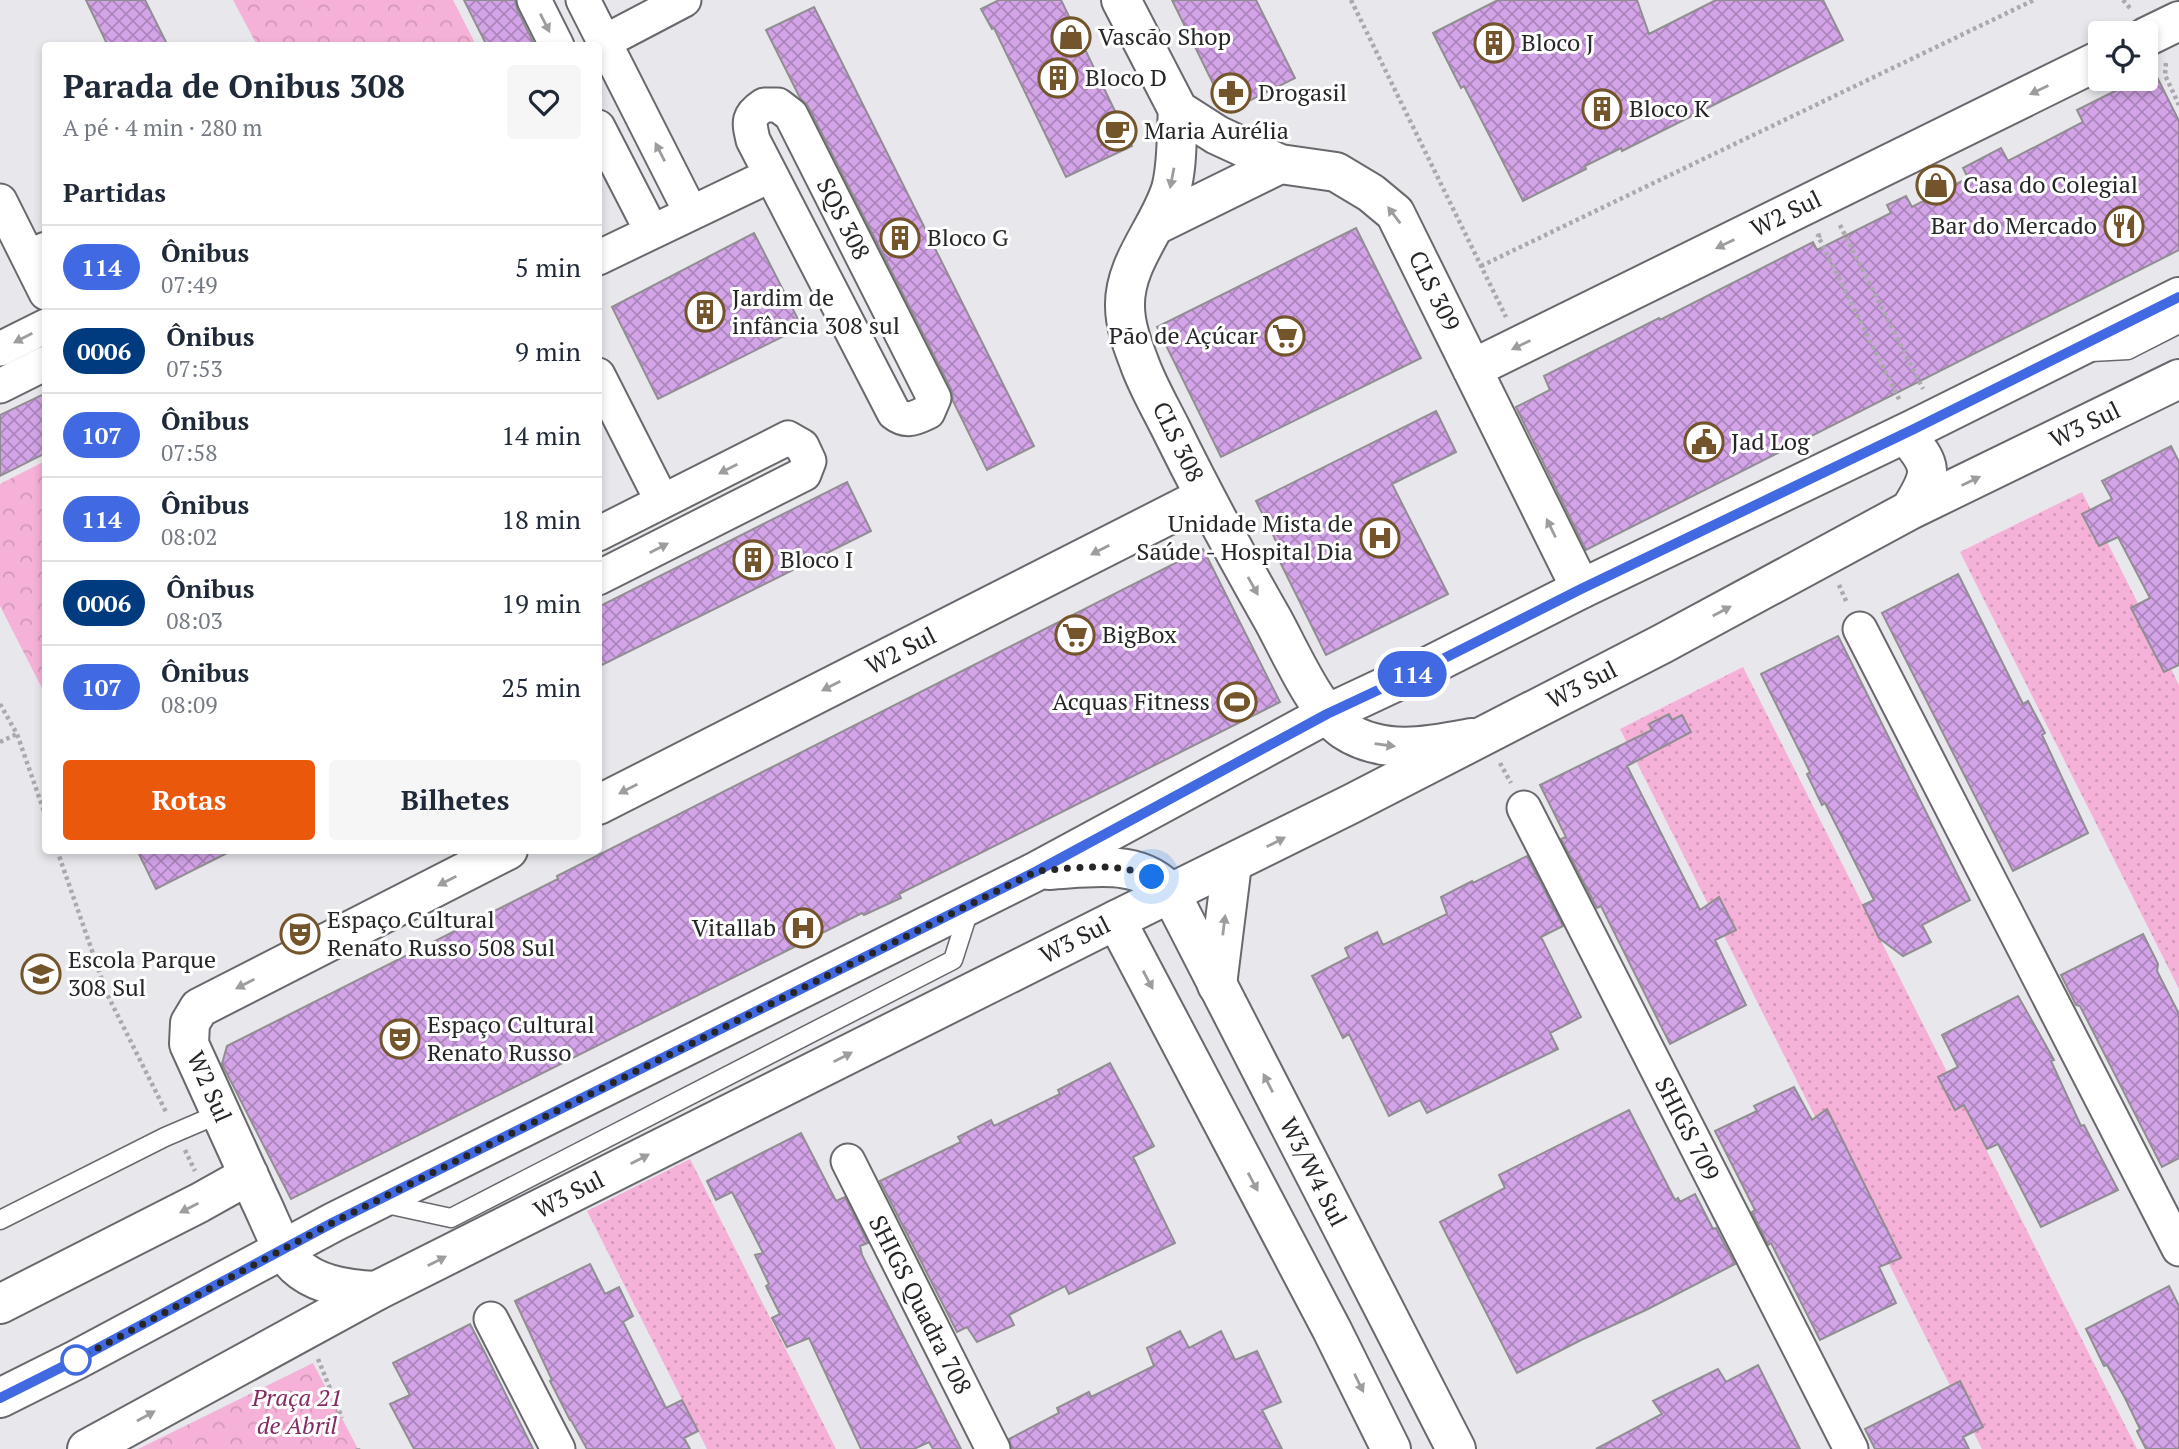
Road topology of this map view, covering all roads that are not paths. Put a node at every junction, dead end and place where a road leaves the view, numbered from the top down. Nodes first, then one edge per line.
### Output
1 (534, 0) edge
2 (583, 0) edge
3 (684, 0) edge
4 (1121, 0) edge
5 (2179, 21) edge
6 (555, 42) edge
7 (604, 43) junction
8 (2158, 45) edge
9 (2088, 66) edge
10 (1178, 110) junction
11 (602, 135) edge
12 (1280, 163) junction
13 (771, 175) junction
14 (0, 201) edge
15 (691, 213) junction
16 (1154, 226) junction
17 (652, 232) junction
18 (37, 253) edge
19 (602, 256) edge
20 (42, 275) edge
21 (2179, 297) edge
22 (2179, 324) edge
23 (42, 328) edge
24 (0, 349) edge
25 (2068, 354) junction
26 (42, 365) edge
27 (1472, 369) junction
28 (2179, 379) edge
29 (602, 383) edge
30 (0, 386) edge
31 (1919, 427) junction
32 (1204, 497) junction
33 (662, 501) junction
34 (1910, 510) junction
35 (602, 532) edge
36 (602, 576) edge
37 (1581, 589) junction
38 (1860, 629) road end
39 (1327, 714) junction
40 (1486, 735) junction
41 (602, 803) edge
42 (1524, 808) road end
43 (500, 854) edge
44 (1232, 864) junction
45 (1037, 871) junction
46 (1171, 894) junction
47 (1116, 920) junction
48 (1217, 985) junction
49 (221, 1112) junction
50 (848, 1161) dead end
51 (249, 1175) junction
52 (0, 1220) edge
53 (1351, 1245) junction
54 (285, 1249) junction
55 (2179, 1249) edge
56 (1300, 1272) junction
57 (376, 1292) junction
58 (1379, 1299) junction
59 (0, 1304) edge
60 (491, 1319) dead end
61 (1332, 1331) junction
62 (0, 1398) edge
63 (86, 1449) edge
64 (558, 1449) edge
65 (993, 1449) edge
66 (1391, 1449) edge
67 (1456, 1449) edge
68 (1850, 1449) edge

1 -> 6 street
2 - 7 street
3 - 7 street
4 - 10 main road
5 - 8 main road
15 -> 7 street
9 -> 27 main road, W2 Sul
10 - 12 main road, CLS 309
10 -> 16 main road, CLS 308
11 - 17 street
12 - 16 main road
27 -> 12 main road, CLS 309
13 - 13 street, SQS 308
13 - 15 street
14 - 18 street
15 - 17 street
16 - 32 main road, CLS 308
17 - 19 street
18 - 20 street
21 - 25 main road
22 - 25 lane
23 -> 24 street
25 - 31 main road
26 - 30 street
37 -> 27 main road, CLS 309
34 -> 28 main road, W3 Sul
29 - 33 street
31 - 34 main road
31 - 37 main road
32 -> 39 main road, CLS 308
32 -> 41 main road, W2 Sul
33 - 35 street
36 -> 33 street
40 -> 34 main road, W3 Sul
37 - 39 main road
38 - 55 street
39 -> 40 main road, CLS 308
39 - 45 main road
44 -> 40 main road, W3 Sul
42 - 68 street, SHIGS 709
43 -> 49 main road, W2 Sul
44 - 46 main road, W3 Sul
48 -> 44 main road
45 - 46 main road
45 - 54 main road
46 - 47 main road, W3 Sul
46 - 48 main road, W3/W4 Sul
47 -> 56 main road
57 -> 47 main road, W3 Sul
53 -> 48 main road, W3/W4 Sul
49 - 51 main road, W2 Sul
49 - 52 lane
50 - 65 street, SHIGS Quadra 708
51 - 54 main road, W2 Sul
51 -> 59 main road
53 - 56 main road
53 - 58 main road, W3/W4 Sul
54 - 57 main road, W2 Sul
54 - 62 main road
56 - 61 main road
63 -> 57 main road, W3 Sul
58 - 61 main road
58 - 67 main road, W3/W4 Sul
60 - 64 street
61 -> 66 main road

